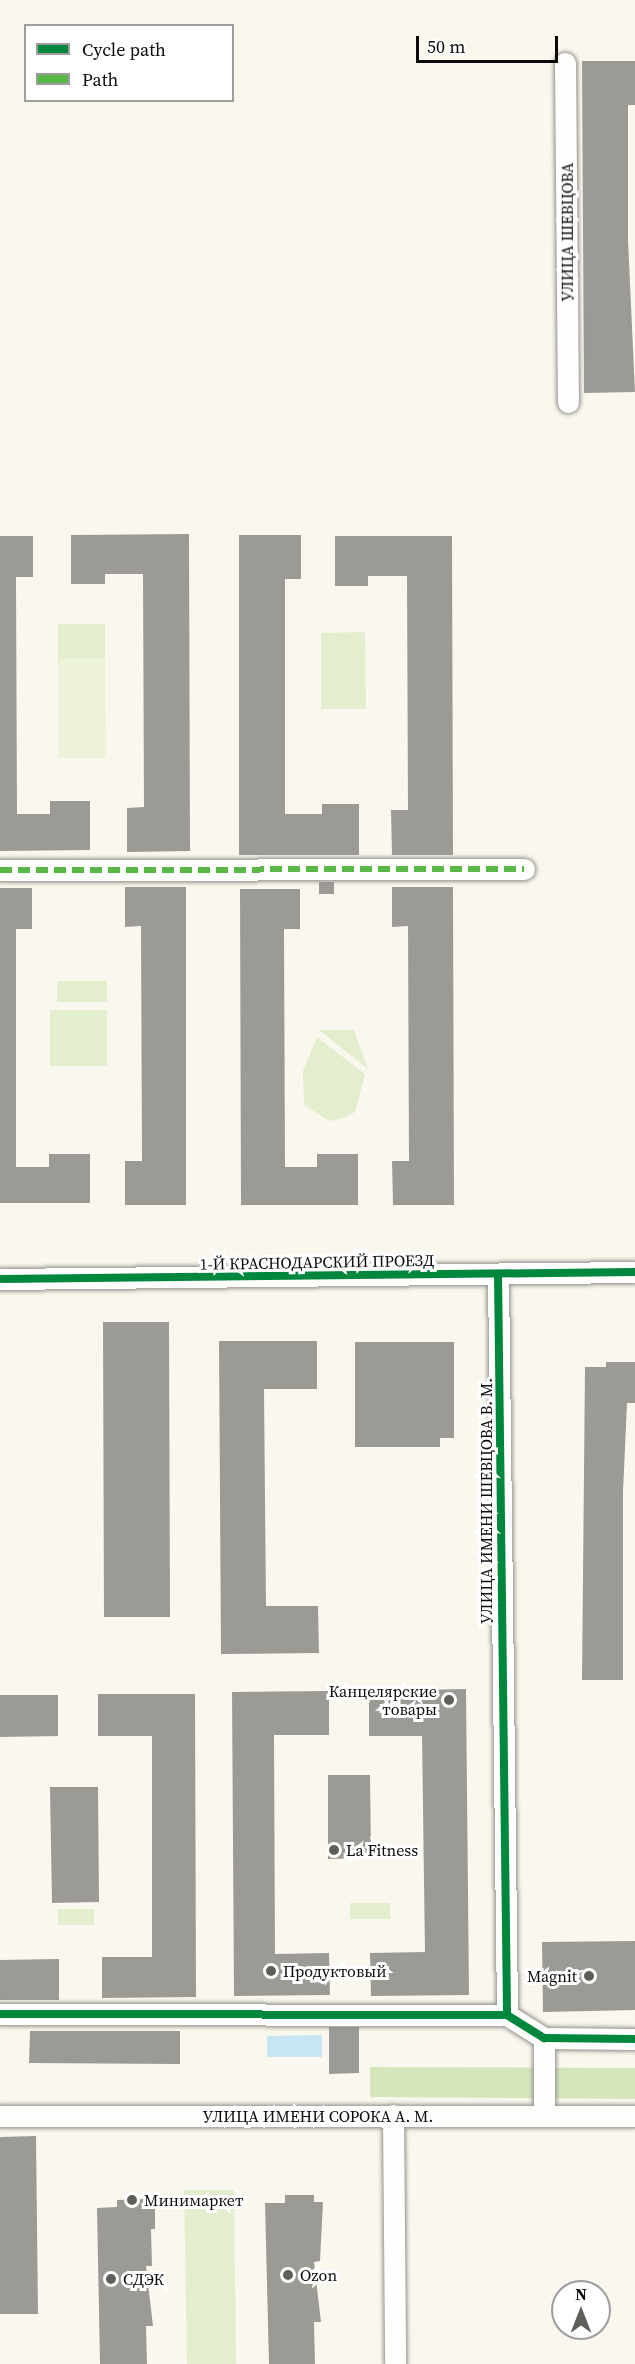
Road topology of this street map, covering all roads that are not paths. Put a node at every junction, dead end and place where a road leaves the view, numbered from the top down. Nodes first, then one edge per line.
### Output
1 (565, 63) dead end
2 (568, 402) dead end
3 (524, 869) dead end
4 (0, 870) edge
5 (635, 1272) edge
6 (498, 1274) junction
7 (0, 1279) edge
8 (0, 2014) edge
9 (507, 2015) junction
10 (544, 2038) junction
11 (635, 2039) edge
12 (393, 2115) junction
13 (0, 2116) edge
14 (544, 2116) junction
15 (635, 2116) edge
16 (395, 2364) edge

1 - 2 street, УЛИЦА ШЕВЦОВА
3 - 4 street
5 - 6 street, 1-Й КРАСНОДАРСКИЙ ПРОЕЗД
6 - 7 street, 1-Й КРАСНОДАРСКИЙ ПРОЕЗД
6 - 9 street, УЛИЦА ИМЕНИ ШЕВЦОВА В. М.
8 - 9 street
9 - 10 street
10 - 11 street
10 - 14 street
12 - 13 street, УЛИЦА ИМЕНИ СОРОКА А. М.
12 - 14 street, УЛИЦА ИМЕНИ СОРОКА А. М.
12 - 16 street
14 - 15 street, УЛИЦА ИМЕНИ СОРОКА А. М.

